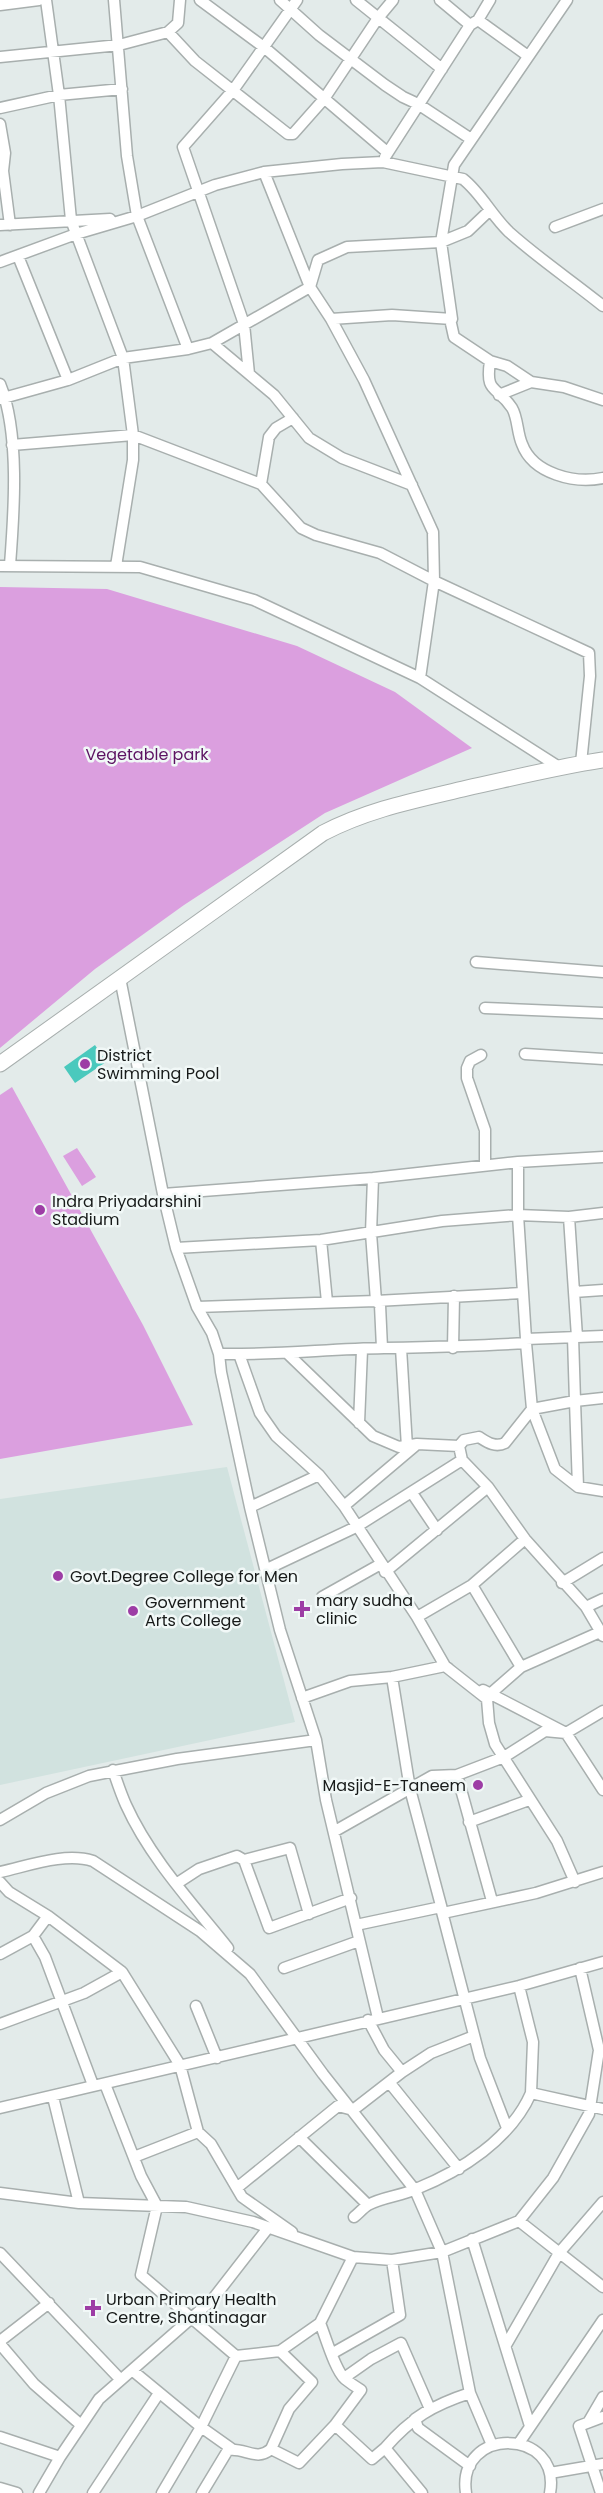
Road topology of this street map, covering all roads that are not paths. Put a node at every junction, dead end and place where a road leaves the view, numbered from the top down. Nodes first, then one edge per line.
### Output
1 (39, 0) edge
2 (46, 0) edge
3 (114, 0) edge
4 (180, 0) edge
5 (200, 0) edge
6 (280, 0) edge
7 (356, 0) edge
8 (393, 0) edge
9 (440, 0) edge
10 (490, 0) edge
11 (567, 0) edge
12 (0, 5) edge
13 (294, 5) edge
14 (378, 18) junction
15 (474, 22) junction
16 (168, 33) junction
17 (118, 45) junction
18 (265, 48) junction
19 (53, 51) junction
20 (528, 56) junction
21 (0, 57) edge
22 (352, 60) junction
23 (442, 69) junction
24 (122, 89) junction
25 (234, 89) junction
26 (59, 95) junction
27 (324, 99) junction
28 (418, 104) junction
29 (0, 108) edge
30 (0, 124) edge
31 (471, 139) junction
32 (385, 157) junction
33 (264, 172) junction
34 (451, 175) junction
35 (198, 192) junction
36 (603, 208) edge
37 (489, 211) junction
38 (137, 216) junction
39 (123, 219) junction
40 (71, 220) junction
41 (5, 225) edge
42 (555, 227) dead end
43 (76, 234) junction
44 (441, 242) junction
45 (18, 256) junction
46 (0, 262) edge
47 (310, 287) junction
48 (603, 306) edge
49 (332, 319) junction
50 (450, 319) junction
51 (244, 324) junction
52 (212, 343) junction
53 (188, 349) junction
54 (123, 358) junction
55 (490, 361) junction
56 (249, 374) junction
57 (68, 380) junction
58 (531, 382) junction
59 (0, 384) edge
60 (518, 387) junction
61 (499, 395) junction
62 (3, 398) edge
63 (603, 400) edge
64 (511, 408) junction
65 (293, 418) junction
66 (133, 435) junction
67 (12, 445) junction
68 (603, 478) edge
69 (261, 484) junction
70 (412, 485) junction
71 (5, 566) edge
72 (116, 566) junction
73 (434, 581) junction
74 (420, 678) junction
75 (603, 760) edge
76 (581, 763) junction
77 (559, 767) junction
78 (476, 962) dead end
79 (603, 972) edge
80 (120, 978) junction
81 (485, 1008) dead end
82 (603, 1013) edge
83 (525, 1054) dead end
84 (482, 1055) dead end
85 (603, 1059) edge
86 (0, 1064) edge
87 (603, 1157) edge
88 (518, 1161) junction
89 (485, 1165) junction
90 (373, 1178) junction
91 (163, 1194) junction
92 (603, 1213) edge
93 (518, 1215) junction
94 (569, 1217) junction
95 (371, 1233) junction
96 (321, 1240) junction
97 (176, 1248) junction
98 (603, 1290) edge
99 (574, 1292) junction
100 (522, 1293) junction
101 (454, 1296) junction
102 (376, 1301) junction
103 (327, 1302) junction
104 (197, 1307) junction
105 (603, 1336) edge
106 (575, 1337) junction
107 (526, 1341) junction
108 (382, 1348) junction
109 (401, 1348) junction
110 (453, 1348) junction
111 (362, 1350) junction
112 (287, 1353) junction
113 (219, 1354) junction
114 (239, 1354) junction
115 (603, 1398) edge
116 (575, 1401) junction
117 (532, 1409) junction
118 (359, 1423) junction
119 (412, 1446) junction
120 (459, 1446) junction
121 (462, 1460) junction
122 (319, 1475) junction
123 (578, 1486) junction
124 (488, 1487) junction
125 (603, 1491) edge
126 (412, 1493) junction
127 (344, 1506) junction
128 (250, 1507) junction
129 (356, 1527) junction
130 (437, 1530) junction
131 (525, 1539) junction
132 (603, 1558) edge
133 (267, 1569) junction
134 (384, 1569) junction
135 (562, 1583) junction
136 (472, 1585) junction
137 (322, 1597) dead end
138 (603, 1599) edge
139 (586, 1607) junction
140 (417, 1617) junction
141 (602, 1634) edge
142 (445, 1666) junction
143 (521, 1667) junction
144 (392, 1677) junction
145 (489, 1695) junction
146 (302, 1698) junction
147 (603, 1711) edge
148 (566, 1732) junction
149 (316, 1740) junction
150 (504, 1757) junction
151 (113, 1770) junction
152 (457, 1775) junction
153 (410, 1789) junction
154 (603, 1790) edge
155 (529, 1800) junction
156 (0, 1820) edge
157 (469, 1822) junction
158 (335, 1831) junction
159 (244, 1860) junction
160 (0, 1872) edge
161 (603, 1872) edge
162 (0, 1882) edge
163 (575, 1882) junction
164 (176, 1884) junction
165 (351, 1898) junction
166 (492, 1901) junction
167 (442, 1910) junction
168 (309, 1914) junction
169 (48, 1916) junction
170 (356, 1925) junction
171 (33, 1936) junction
172 (359, 1941) junction
173 (0, 1954) edge
174 (603, 1962) edge
175 (284, 1968) dead end
176 (580, 1968) junction
177 (122, 1972) junction
178 (250, 1974) junction
179 (519, 1986) junction
180 (463, 1997) junction
181 (62, 2003) junction
182 (196, 2006) dead end
183 (373, 2019) junction
184 (0, 2024) edge
185 (474, 2036) junction
186 (299, 2038) junction
187 (217, 2058) junction
188 (180, 2065) junction
189 (402, 2072) junction
190 (389, 2082) junction
191 (105, 2084) junction
192 (93, 2085) junction
193 (531, 2093) junction
194 (53, 2097) junction
195 (0, 2108) edge
196 (590, 2108) junction
197 (603, 2109) edge
198 (353, 2110) junction
199 (507, 2128) junction
200 (198, 2132) junction
201 (299, 2137) junction
202 (134, 2157) junction
203 (459, 2169) junction
204 (238, 2187) junction
205 (415, 2190) junction
206 (0, 2193) edge
207 (603, 2202) edge
208 (79, 2204) junction
209 (368, 2205) junction
210 (158, 2206) junction
211 (354, 2217) dead end
212 (519, 2221) junction
213 (268, 2228) junction
214 (472, 2239) junction
215 (306, 2242) junction
216 (442, 2252) junction
217 (0, 2253) edge
218 (559, 2253) junction
219 (353, 2257) junction
220 (392, 2260) junction
221 (603, 2287) edge
222 (49, 2303) junction
223 (190, 2318) junction
224 (603, 2320) edge
225 (320, 2324) junction
226 (0, 2343) edge
227 (506, 2345) junction
228 (280, 2351) junction
229 (333, 2353) junction
230 (236, 2356) junction
231 (133, 2370) junction
232 (344, 2378) junction
233 (120, 2379) junction
234 (159, 2393) junction
235 (470, 2393) junction
236 (603, 2397) edge
237 (430, 2409) junction
238 (603, 2417) edge
239 (589, 2421) junction
240 (81, 2425) junction
241 (335, 2425) junction
242 (530, 2426) junction
243 (201, 2427) junction
244 (0, 2438) edge
245 (519, 2443) junction
246 (492, 2445) junction
247 (385, 2448) junction
248 (232, 2449) junction
249 (271, 2449) junction
250 (60, 2457) junction
251 (598, 2465) edge
252 (470, 2466) junction
253 (550, 2473) junction
254 (0, 2487) edge
255 (204, 2492) edge
256 (17, 2493) edge
257 (39, 2493) edge
258 (93, 2493) edge
259 (162, 2493) edge
260 (422, 2493) edge
261 (466, 2493) edge
262 (550, 2493) edge
263 (600, 2493) edge

1 - 12 street
2 - 19 street
3 - 17 street
4 - 16 street
5 - 18 street
6 - 13 street
7 - 14 street
8 - 14 street
9 - 15 street
10 - 15 street
11 - 20 street
13 - 18 street
13 - 22 street
14 - 22 street
14 - 23 street
15 - 20 street
15 - 23 street
16 - 17 street
16 - 25 street
17 - 19 street
17 - 24 street
18 - 25 street
18 - 27 street
19 - 21 street
19 - 26 street
20 - 31 street
22 - 27 street
22 - 28 street
23 - 28 street
24 - 26 street
24 - 38 street
25 - 27 street
25 - 35 street
26 - 29 street
26 - 40 street
27 - 32 street
28 - 31 street
28 - 32 street
30 - 41 street
31 - 34 street
32 - 33 street
32 - 34 street
33 - 35 street
33 - 47 street
34 - 37 street
34 - 44 street
35 - 38 street
35 - 51 street
36 - 42 street
37 - 44 street
37 - 48 street
38 - 39 street
38 - 53 street
39 - 40 street
39 - 43 street
40 - 41 street
40 - 43 street
43 - 45 street
43 - 54 street
44 - 47 street
44 - 50 street
45 - 46 street
45 - 57 street
47 - 49 street
47 - 51 street
49 - 50 street
49 - 70 street
50 - 55 street
51 - 52 street
51 - 56 street
52 - 53 street
52 - 56 street
53 - 54 street
54 - 57 street
54 - 66 street
55 - 58 street
55 - 61 street
56 - 65 street
57 - 62 street
58 - 60 street
58 - 63 street
59 - 62 street
60 - 61 street
60 - 64 street
61 - 64 street
62 - 67 street
64 - 68 street
65 - 69 street
65 - 70 street
66 - 67 street
66 - 69 street
66 - 72 street
67 - 71 street
69 - 73 street
70 - 73 street
71 - 72 street
72 - 74 street
73 - 74 street
73 - 76 street
74 - 77 street
75 - 76 main road
76 - 77 main road
77 - 80 main road
78 - 79 street
80 - 86 main road
80 - 91 street
81 - 82 street
83 - 85 street
84 - 89 street
87 - 88 street
88 - 89 street
88 - 93 street
89 - 90 street
90 - 91 street
90 - 95 street
91 - 97 street
92 - 94 street
93 - 94 street
93 - 95 street
93 - 100 street
94 - 99 street
95 - 96 street
95 - 102 street
96 - 97 street
96 - 103 street
97 - 104 street
98 - 99 street
99 - 106 street
100 - 101 street
100 - 107 street
101 - 102 street
101 - 110 street
102 - 103 street
102 - 108 street
103 - 104 street
104 - 113 street
105 - 106 street
106 - 107 street
106 - 116 street
107 - 110 street
107 - 117 street
108 - 109 street
108 - 111 street
109 - 110 street
109 - 119 street
111 - 112 street
111 - 118 street
112 - 114 street
112 - 118 street
113 - 114 street
113 - 128 street
114 - 122 street
115 - 116 street
116 - 117 street
116 - 123 street
117 - 120 street
117 - 123 street
118 - 119 street
119 - 120 street
119 - 127 street
120 - 121 street
121 - 124 street
121 - 126 street
122 - 127 street
122 - 128 street
123 - 125 street
124 - 130 street
124 - 131 street
126 - 129 street
126 - 130 street
127 - 129 street
128 - 133 street
129 - 133 street
129 - 134 street
130 - 134 street
131 - 135 street
131 - 136 street
132 - 135 street
133 - 146 street
134 - 137 street
134 - 140 street
135 - 139 street
136 - 140 street
136 - 143 street
138 - 139 street
139 - 141 street
140 - 142 street
141 - 143 street
142 - 144 street
142 - 145 street
142 - 150 street
143 - 145 street
144 - 146 street
144 - 153 street
145 - 148 street
146 - 149 street
147 - 148 street
148 - 150 street
148 - 154 street
149 - 151 street
149 - 158 street
150 - 152 street
150 - 155 street
151 - 156 street
151 - 164 street
152 - 153 street
152 - 157 street
153 - 158 street
153 - 167 street
155 - 157 street
155 - 163 street
157 - 166 street
158 - 165 street
159 - 164 street
159 - 168 street
159 - 168 street
160 - 178 street
161 - 163 street
162 - 169 street
163 - 166 street
164 - 178 street
165 - 168 street
165 - 170 street
166 - 167 street
167 - 170 street
167 - 180 street
169 - 171 street
169 - 177 street
170 - 172 street
171 - 173 street
171 - 181 street
172 - 175 street
172 - 183 street
174 - 176 street
176 - 179 street
176 - 196 street
177 - 181 street
177 - 188 street
178 - 186 street
179 - 180 street
179 - 193 street
180 - 183 street
180 - 185 street
181 - 184 street
181 - 192 street
182 - 187 street
183 - 186 street
183 - 189 street
185 - 189 street
185 - 199 street
186 - 187 street
186 - 198 street
187 - 188 street
188 - 191 street
188 - 200 street
189 - 190 street
190 - 198 street
190 - 203 street
191 - 192 street
191 - 202 street
192 - 194 street
193 - 196 street
193 - 199 street
194 - 195 street
194 - 208 street
196 - 197 street
196 - 212 street
198 - 201 street
198 - 205 street
199 - 203 street
200 - 202 street
200 - 204 street
201 - 204 street
201 - 209 street
202 - 210 street
203 - 205 street
204 - 215 street
205 - 209 street
205 - 216 street
206 - 208 street
207 - 218 street
208 - 210 street
209 - 211 street
210 - 213 street
210 - 223 street
212 - 214 street
212 - 218 street
213 - 215 street
213 - 223 street
214 - 216 street
214 - 227 street
215 - 219 street
216 - 220 street
216 - 235 street
217 - 222 street
218 - 221 street
218 - 227 street
219 - 220 street
219 - 225 street
220 - 229 street
222 - 226 street
222 - 233 street
223 - 230 street
223 - 231 street
224 - 242 street
225 - 228 street
225 - 229 street
226 - 240 street
227 - 242 street
228 - 230 street
228 - 249 street
229 - 232 street
230 - 243 street
231 - 233 street
231 - 234 street
232 - 237 street
232 - 241 street
233 - 240 street
234 - 243 street
234 - 258 street
235 - 237 street
235 - 246 street
236 - 239 street
237 - 247 street
237 - 252 street
238 - 239 street
239 - 251 street
240 - 250 street
241 - 247 street
241 - 249 street
242 - 245 street
243 - 248 street
243 - 259 street
244 - 250 street
245 - 246 street
245 - 253 street
246 - 252 street
247 - 260 street
248 - 249 street
248 - 255 street
250 - 257 street
251 - 253 street
251 - 263 street
252 - 261 street
253 - 262 street
254 - 256 street

